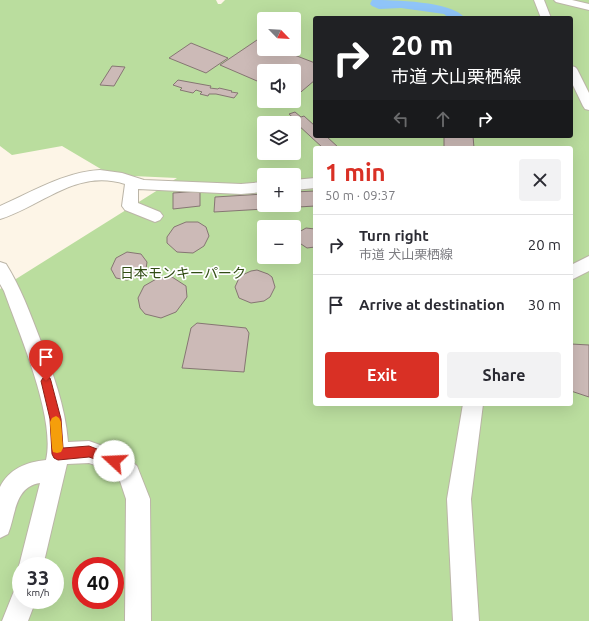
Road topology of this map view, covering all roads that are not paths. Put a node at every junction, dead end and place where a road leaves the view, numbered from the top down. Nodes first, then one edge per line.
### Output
1 (539, 0) edge
2 (559, 0) edge
3 (589, 6) edge
4 (545, 16) edge
5 (573, 73) edge
6 (589, 106) edge
7 (133, 182) junction
8 (313, 183) edge
9 (301, 184) edge
10 (257, 188) edge
11 (0, 213) edge
12 (155, 216) dead end
13 (589, 263) edge
14 (0, 269) edge
15 (573, 272) edge
16 (473, 406) edge
17 (56, 462) junction
18 (0, 526) edge
19 (33, 557) edge
20 (20, 609) edge
21 (15, 621) edge
22 (138, 621) edge
23 (466, 621) edge

1 - 4 street
2 - 3 street
5 - 6 street
7 - 10 street
7 - 11 street
7 - 12 street
8 - 9 street
13 - 15 street
14 - 17 street
16 - 23 street
17 - 18 street
17 - 19 street
17 - 22 street
20 - 21 street

